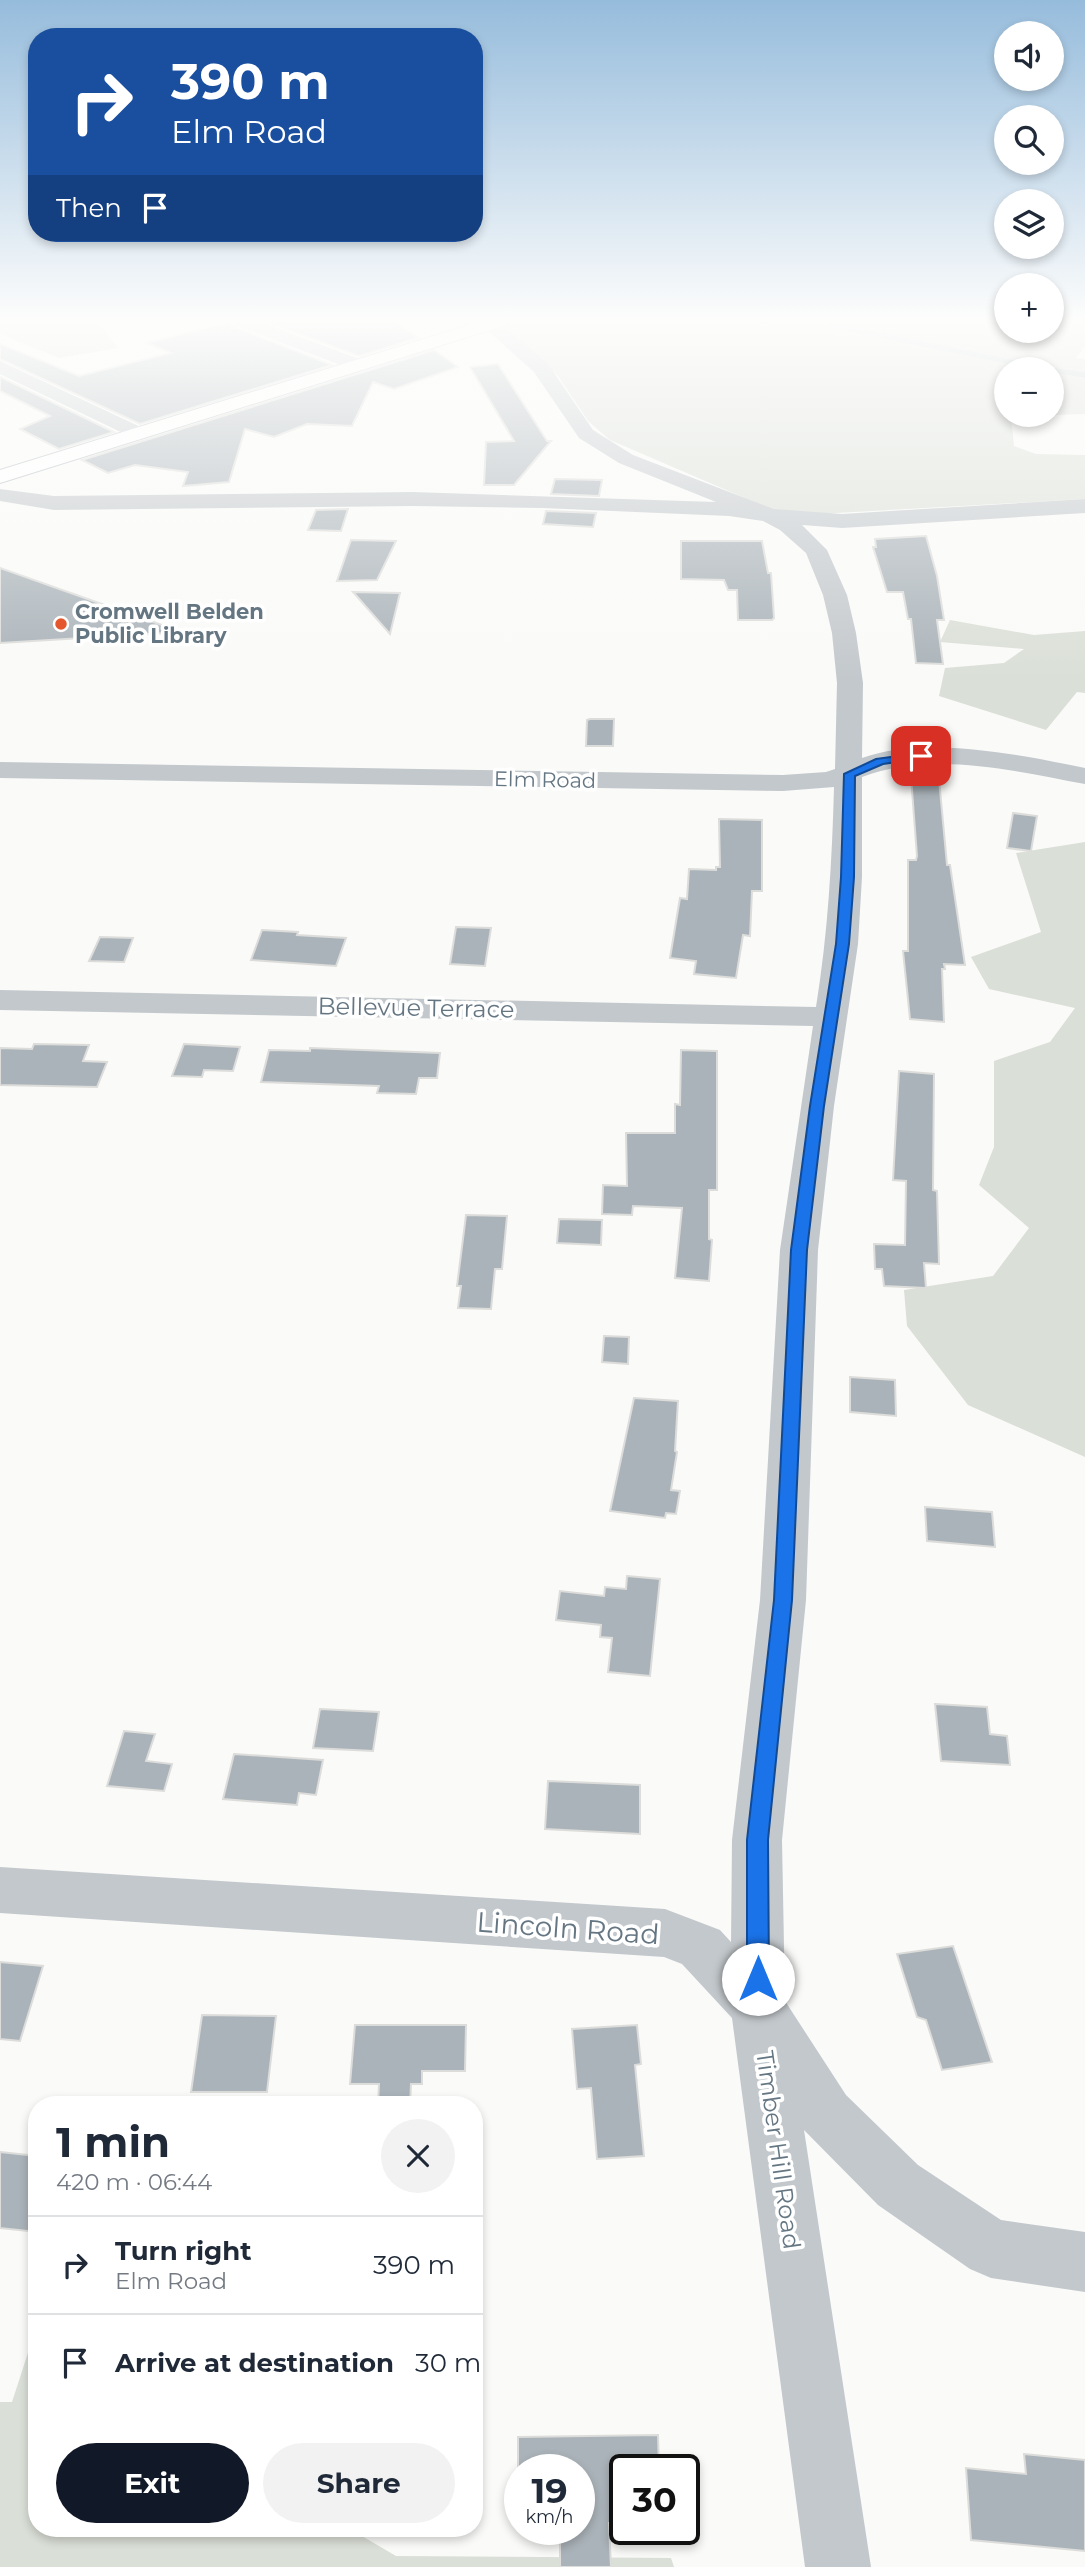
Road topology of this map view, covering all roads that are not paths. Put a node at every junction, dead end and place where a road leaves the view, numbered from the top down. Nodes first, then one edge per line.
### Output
1 (114, 441) edge
2 (595, 441) edge
3 (0, 477) edge
4 (0, 495) edge
5 (1085, 506) edge
6 (767, 514) junction
7 (880, 519) junction
8 (816, 550) junction
9 (850, 732) junction
10 (1007, 761) junction
11 (0, 770) edge
12 (849, 774) junction
13 (1085, 776) edge
14 (0, 1000) edge
15 (832, 1017) junction
16 (0, 1890) edge
17 (758, 2007) junction
18 (1085, 2262) edge
19 (838, 2567) edge

1 - 3 main road
2 - 6 street, Timber Hill Road
4 - 6 street
5 - 7 street
6 - 7 street
6 - 8 street, Timber Hill Road
7 - 8 street
8 - 9 street, Timber Hill Road
9 - 10 street
9 - 12 street, Timber Hill Road
10 - 12 street, Elm Road
10 - 13 street, Elm Road
11 - 12 street, Elm Road
12 - 15 street, Timber Hill Road
14 - 15 street, Bellevue Terrace
15 - 17 street, Timber Hill Road
16 - 17 street, Lincoln Road
17 - 18 street, Lincoln Road
17 - 19 street, Timber Hill Road

